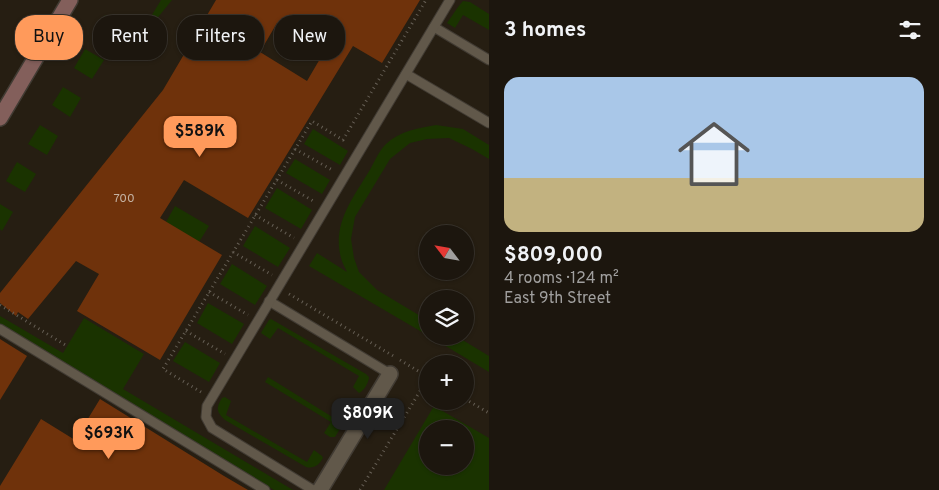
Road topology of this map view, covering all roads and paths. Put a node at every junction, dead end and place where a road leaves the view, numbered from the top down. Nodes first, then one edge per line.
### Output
1 (70, 0) edge
2 (426, 0) edge
3 (450, 0) edge
4 (434, 27) junction
5 (489, 60) edge
6 (406, 74) junction
7 (0, 116) edge
8 (489, 123) edge
9 (295, 149) junction
10 (343, 177) junction
11 (277, 180) junction
12 (325, 208) junction
13 (256, 215) junction
14 (304, 244) junction
15 (233, 252) junction
16 (279, 284) junction
17 (209, 292) junction
18 (269, 301) junction
19 (0, 305) edge
20 (258, 321) junction
21 (0, 330) edge
22 (186, 331) junction
23 (68, 346) dead end
24 (234, 360) junction
25 (419, 371) edge
26 (390, 374) joint
27 (419, 392) edge
28 (212, 398) junction
29 (474, 404) edge
30 (489, 413) edge
31 (265, 490) edge
32 (313, 490) edge
33 (320, 490) edge
34 (360, 490) edge

1 - 7 main road
2 - 9 path
3 - 4 lane
4 - 5 lane
4 - 6 lane
6 - 8 lane
6 - 10 lane
9 - 10 path
9 - 11 path
10 - 12 lane
11 - 12 path
11 - 13 path
12 - 14 lane
13 - 14 path
13 - 15 path
14 - 16 lane
15 - 16 path
15 - 17 path
16 - 18 lane
16 - 25 path
17 - 20 path
17 - 22 path
18 - 20 lane
18 - 26 lane
19 - 23 path
20 - 24 lane
21 - 31 lane
22 - 24 path
22 - 28 path
24 - 28 lane
26 - 33 street
27 - 34 path
28 - 32 lane
29 - 30 path

